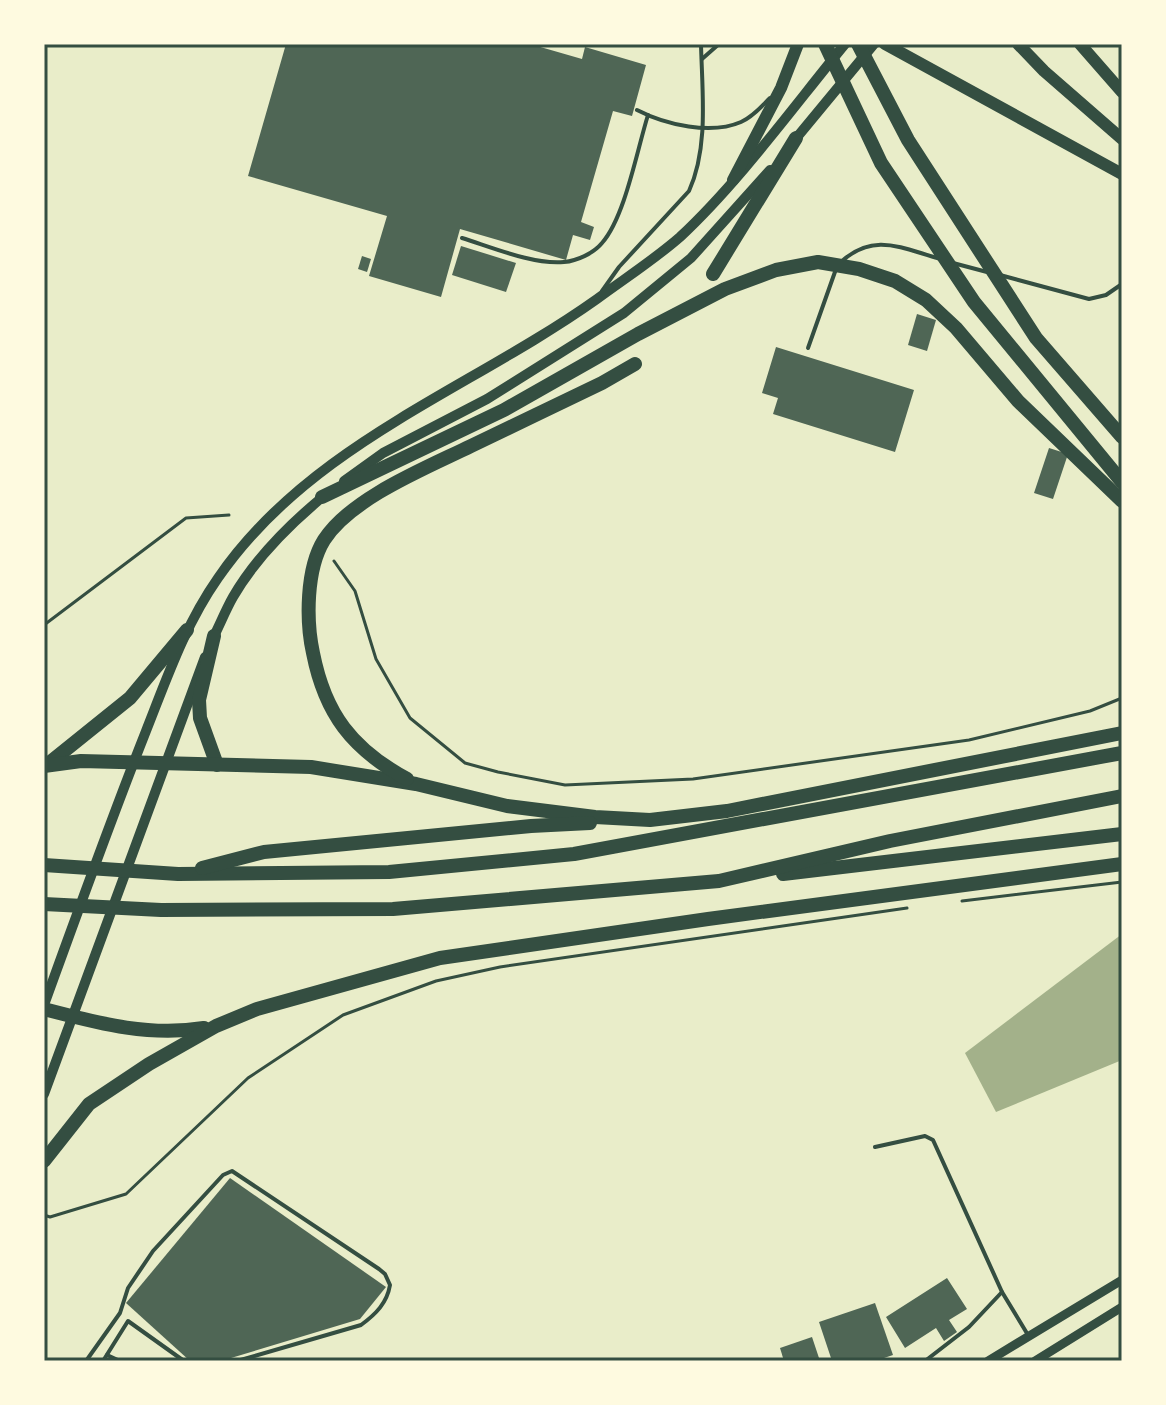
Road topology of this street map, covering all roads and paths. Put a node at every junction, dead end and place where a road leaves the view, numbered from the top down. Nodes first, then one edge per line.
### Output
1 (700, 44) edge
2 (719, 44) edge
3 (798, 44) edge
4 (825, 44) edge
5 (845, 44) edge
6 (858, 44) edge
7 (874, 44) edge
8 (885, 44) edge
9 (1018, 44) edge
10 (1080, 44) edge
11 (702, 59) junction
12 (781, 88) junction
13 (1122, 92) edge
14 (637, 110) dead end
15 (648, 115) junction
16 (702, 129) junction
17 (796, 138) junction
18 (1122, 139) edge
19 (1122, 174) edge
20 (733, 180) junction
21 (462, 238) dead end
22 (713, 274) dead end
23 (1122, 284) edge
24 (596, 299) junction
25 (808, 348) dead end
26 (635, 364) dead end
27 (1122, 437) edge
28 (1122, 482) edge
29 (322, 497) junction
30 (1122, 501) edge
31 (229, 515) dead end
32 (334, 561) dead end
33 (44, 625) edge
34 (187, 630) junction
35 (214, 636) junction
36 (1122, 698) edge
37 (1122, 733) edge
38 (1122, 753) edge
39 (134, 762) junction
40 (164, 764) junction
41 (46, 765) edge
42 (217, 765) junction
43 (416, 784) junction
44 (1122, 796) edge
45 (650, 820) junction
46 (1122, 834) edge
47 (1122, 864) edge
48 (44, 865) edge
49 (178, 874) junction
50 (719, 881) junction
51 (1122, 882) edge
52 (956, 902) dead end
53 (44, 904) edge
54 (909, 908) dead end
55 (44, 1007) edge
56 (71, 1016) junction
57 (216, 1026) junction
58 (44, 1094) edge
59 (875, 1147) dead end
60 (44, 1161) edge
61 (44, 1215) edge
62 (1122, 1280) edge
63 (1002, 1292) junction
64 (1122, 1307) edge
65 (120, 1313) junction
66 (128, 1321) junction
67 (1028, 1335) junction
68 (107, 1355) junction
69 (86, 1361) edge
70 (103, 1361) edge
71 (120, 1361) edge
72 (184, 1361) edge
73 (237, 1361) edge
74 (925, 1361) edge
75 (988, 1361) edge
76 (1035, 1361) edge

1 - 11 lane
2 - 11 lane
3 - 12 highway
4 - 28 highway
5 - 20 main road
6 - 27 highway
7 - 17 main road
8 - 19 highway
9 - 18 highway
10 - 13 highway
11 - 16 lane
12 - 16 lane
12 - 20 highway
14 - 15 lane
15 - 16 lane
15 - 21 lane
16 - 24 lane
17 - 22 highway
17 - 29 main road
20 - 24 main road
23 - 25 lane
24 - 34 main road
26 - 43 highway
29 - 30 highway
29 - 35 main road
31 - 33 path
32 - 36 path
34 - 39 main road
34 - 41 highway
35 - 40 main road
35 - 42 highway
37 - 45 highway
38 - 49 highway
39 - 40 highway
39 - 41 highway
39 - 55 main road
40 - 42 highway
40 - 56 main road
42 - 43 highway
43 - 45 highway
44 - 50 highway
45 - 49 highway
46 - 50 highway
47 - 57 highway
48 - 49 highway
50 - 53 highway
51 - 52 path
54 - 61 path
55 - 56 highway
56 - 57 highway
56 - 58 main road
57 - 60 highway
59 - 63 lane
62 - 67 street
63 - 67 lane
63 - 74 lane
64 - 76 street
65 - 66 lane
65 - 69 lane
65 - 73 lane
66 - 68 lane
66 - 72 lane
67 - 75 street
68 - 70 lane
68 - 71 lane

